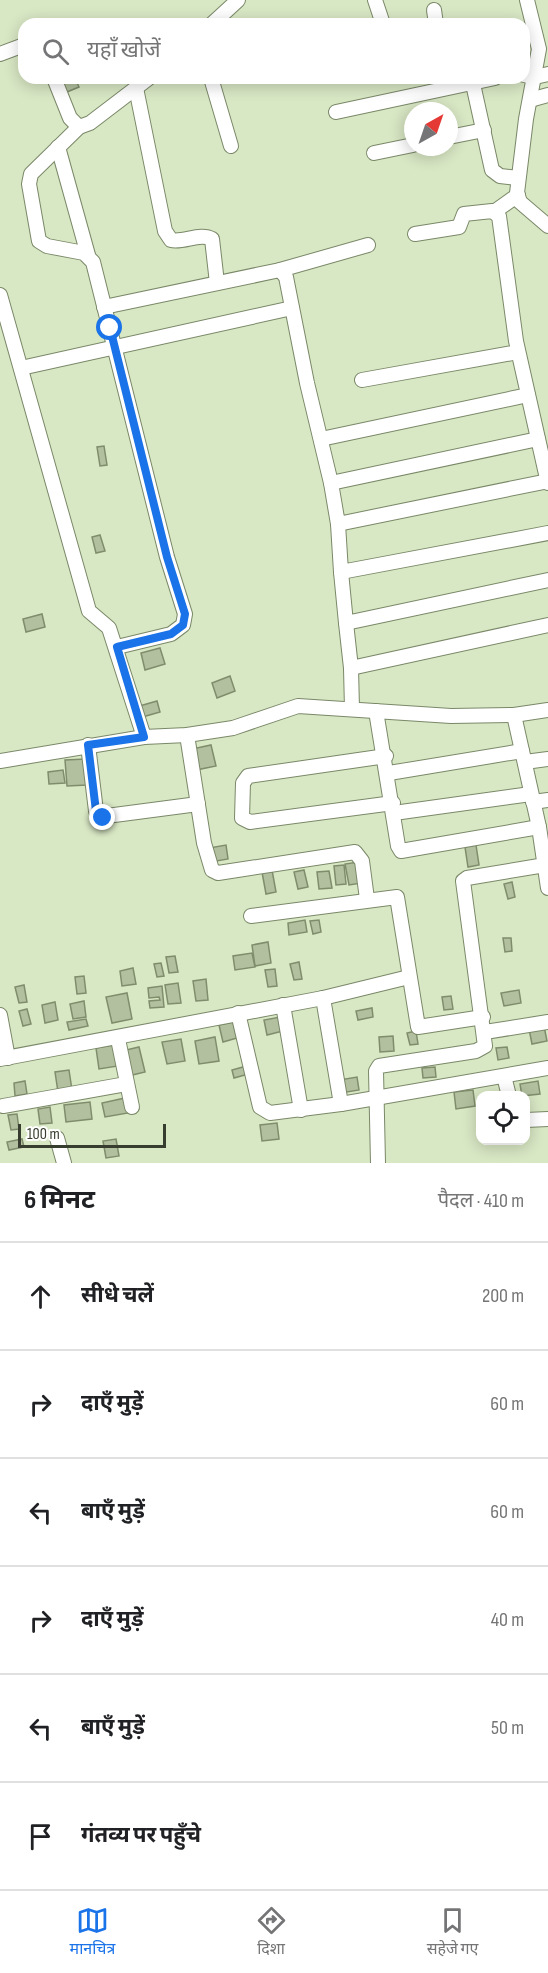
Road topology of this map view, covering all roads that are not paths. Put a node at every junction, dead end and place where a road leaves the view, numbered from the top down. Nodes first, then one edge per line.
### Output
1 (238, 0) edge
2 (375, 0) edge
3 (527, 0) edge
4 (218, 18) edge
5 (381, 18) edge
6 (18, 47) edge
7 (0, 54) edge
8 (536, 76) edge
9 (56, 84) edge
10 (141, 84) edge
11 (213, 84) edge
12 (444, 84) edge
13 (473, 84) edge
14 (136, 88) junction
15 (548, 95) edge
16 (530, 100) junction
17 (336, 112) dead end
18 (79, 127) junction
19 (484, 130) junction
20 (458, 135) edge
21 (231, 146) dead end
22 (58, 147) junction
23 (404, 147) edge
24 (374, 153) dead end
25 (518, 178) junction
26 (518, 195) junction
27 (494, 212) junction
28 (548, 226) edge
29 (415, 234) dead end
30 (368, 245) dead end
31 (88, 255) junction
32 (280, 270) junction
33 (217, 283) junction
34 (0, 295) edge
35 (104, 307) junction
36 (292, 308) junction
37 (115, 348) junction
38 (518, 352) junction
39 (21, 368) junction
40 (362, 380) dead end
41 (528, 395) junction
42 (321, 439) junction
43 (538, 439) junction
44 (548, 482) edge
45 (331, 483) junction
46 (338, 524) junction
47 (548, 533) edge
48 (341, 572) junction
49 (548, 580) edge
50 (346, 622) junction
51 (548, 625) edge
52 (117, 647) junction
53 (351, 668) junction
54 (352, 709) junction
55 (548, 710) edge
56 (376, 711) junction
57 (514, 715) junction
58 (187, 735) junction
59 (144, 737) junction
60 (88, 745) junction
61 (386, 756) junction
62 (523, 757) junction
63 (548, 759) edge
64 (0, 761) edge
65 (389, 773) junction
66 (532, 798) junction
67 (548, 800) edge
68 (198, 804) junction
69 (393, 808) junction
70 (539, 826) junction
71 (545, 865) junction
72 (548, 888) edge
73 (367, 899) junction
74 (251, 916) dead end
75 (408, 977) junction
76 (323, 998) junction
77 (283, 1005) junction
78 (238, 1013) junction
79 (0, 1015) edge
80 (483, 1017) junction
81 (548, 1022) edge
82 (485, 1032) junction
83 (118, 1039) junction
84 (4, 1059) edge
85 (548, 1068) edge
86 (504, 1076) junction
87 (126, 1084) junction
88 (508, 1091) edge
89 (377, 1098) junction
90 (341, 1104) junction
91 (3, 1106) dead end
92 (132, 1107) dead end
93 (301, 1110) junction
94 (548, 1119) edge
95 (530, 1120) edge
96 (57, 1138) dead end
97 (64, 1163) edge
98 (378, 1163) edge

1 - 4 street
2 - 5 street
3 - 8 street
6 - 7 street
8 - 16 street
9 - 18 street
10 - 14 street
11 - 21 street
12 - 17 street
13 - 19 street
14 - 18 street
14 - 33 street
15 - 16 street
16 - 25 street
18 - 22 street
19 - 20 street
19 - 25 street
22 - 31 street
22 - 31 street
23 - 24 street
25 - 26 street
26 - 27 street
26 - 28 street
27 - 29 street
27 - 38 street
30 - 32 street
31 - 35 street
32 - 33 street
32 - 36 street
33 - 35 street
34 - 39 street
35 - 37 street
36 - 37 street
36 - 42 street
37 - 39 street
37 - 52 street
38 - 40 street
38 - 41 street
39 - 52 street
41 - 42 street
41 - 43 street
42 - 45 street
43 - 44 street
43 - 45 street
44 - 46 street
45 - 46 street
46 - 48 street
47 - 48 street
48 - 50 street
49 - 50 street
50 - 53 street
51 - 53 street
52 - 59 street
53 - 54 street
54 - 56 street
54 - 58 street
55 - 57 street
56 - 57 street
56 - 61 street
57 - 62 street
58 - 59 street
58 - 68 street
59 - 60 street
60 - 64 street
60 - 68 street
61 - 65 street
61 - 69 street
62 - 63 street
62 - 65 street
62 - 66 street
65 - 69 street
66 - 67 street
66 - 69 street
66 - 70 street
68 - 73 street
69 - 70 street
70 - 71 street
71 - 72 street
71 - 80 street
73 - 74 street
73 - 75 street
75 - 76 street
75 - 80 street
76 - 77 street
76 - 90 street
77 - 78 street
77 - 93 street
78 - 83 street
78 - 93 street
79 - 84 street
80 - 82 street
81 - 82 street
82 - 89 street
83 - 84 street
83 - 87 street
85 - 86 street
86 - 88 street
86 - 89 street
87 - 91 street
87 - 92 street
89 - 90 street
89 - 98 street
90 - 93 street
94 - 95 street
96 - 97 street

